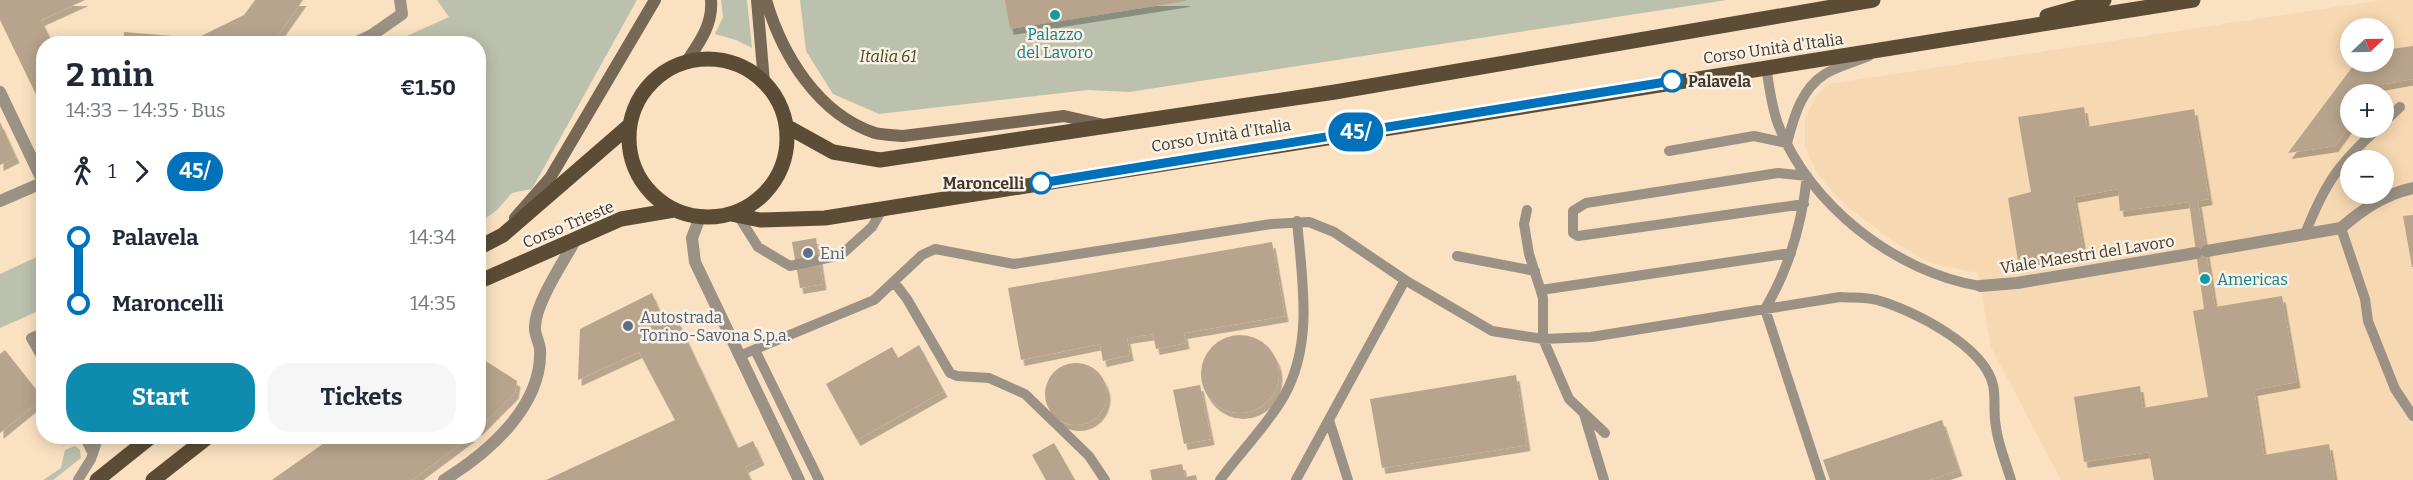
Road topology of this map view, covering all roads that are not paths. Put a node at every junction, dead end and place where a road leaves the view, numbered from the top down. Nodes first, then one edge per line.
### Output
1 (400, 0) edge
2 (655, 0) edge
3 (711, 0) edge
4 (757, 0) edge
5 (766, 0) edge
6 (1873, 0) edge
7 (2104, 0) edge
8 (2193, 0) edge
9 (370, 36) edge
10 (1966, 38) junction
11 (1882, 50) junction
12 (687, 61) junction
13 (1766, 66) junction
14 (764, 82) junction
15 (0, 92) edge
16 (2400, 107) dead end
17 (2394, 113) edge
18 (630, 125) junction
19 (786, 126) junction
20 (1108, 126) junction
21 (2368, 138) edge
22 (1787, 143) junction
23 (1669, 151) dead end
24 (36, 167) edge
25 (1808, 176) junction
26 (36, 185) edge
27 (2413, 188) edge
28 (0, 201) edge
29 (1804, 204) junction
30 (883, 208) junction
31 (674, 210) junction
32 (1527, 210) dead end
33 (735, 215) junction
34 (700, 217) junction
35 (1297, 221) junction
36 (2341, 228) junction
37 (2304, 234) junction
38 (503, 235) junction
39 (576, 239) junction
40 (486, 244) edge
41 (1791, 253) junction
42 (1457, 256) dead end
43 (1535, 271) junction
44 (486, 278) edge
45 (1406, 280) junction
46 (894, 282) junction
47 (1980, 286) joint
48 (1540, 290) junction
49 (1766, 309) junction
50 (36, 336) edge
51 (1543, 339) junction
52 (36, 347) edge
53 (755, 350) junction
54 (739, 356) junction
55 (1583, 412) junction
56 (2413, 416) edge
57 (1329, 420) junction
58 (1605, 433) dead end
59 (88, 444) edge
60 (96, 444) edge
61 (142, 444) edge
62 (199, 444) edge
63 (93, 454) junction
64 (460, 476) edge
65 (78, 480) edge
66 (97, 480) edge
67 (153, 480) edge
68 (444, 480) edge
69 (799, 480) edge
70 (819, 480) edge
71 (1105, 480) edge
72 (1220, 480) edge
73 (1296, 480) edge
74 (1348, 480) edge
75 (1604, 480) edge
76 (1821, 480) edge
77 (2011, 480) edge

1 - 9 street
2 - 38 main road
3 - 12 main road
4 - 14 main road
5 - 20 main road
6 - 20 main road, Corso Unità d'Italia
7 - 10 main road, Corso Unità d'Italia
8 - 10 main road, Corso Unità d'Italia
10 - 11 main road, Corso Unità d'Italia
11 - 13 main road, Corso Unità d'Italia
11 - 22 lane
12 - 14 main road
12 - 18 main road
13 - 22 lane, Viale Maestri del Lavoro
13 - 30 main road, Corso Unità d'Italia
14 - 19 main road
15 - 24 street
16 - 17 lane
18 - 31 main road
18 - 38 main road, Corso Trieste
19 - 20 main road, Corso Unità d'Italia
19 - 33 main road
21 - 37 lane
22 - 23 lane
22 - 25 lane, Viale Maestri del Lavoro
25 - 29 lane
25 - 29 lane
25 - 47 lane, Viale Maestri del Lavoro
26 - 28 street
27 - 36 street
29 - 41 lane
30 - 33 main road, Corso Unità d'Italia
30 - 33 lane
31 - 34 main road
31 - 39 main road, Corso Trieste
32 - 43 lane
33 - 34 main road
34 - 54 street
35 - 45 lane
35 - 46 lane
35 - 72 lane
36 - 37 street, Viale Maestri del Lavoro
36 - 56 lane
37 - 47 street, Viale Maestri del Lavoro
38 - 40 main road, Corso Trieste
39 - 44 main road, Corso Trieste
39 - 64 street
41 - 48 lane
41 - 49 lane
42 - 43 lane
43 - 48 lane
45 - 51 lane
45 - 57 lane
46 - 53 lane
46 - 71 lane
48 - 51 lane
49 - 51 lane
49 - 76 lane
49 - 77 lane
50 - 52 lane
51 - 55 lane
53 - 54 lane
53 - 70 lane
54 - 69 street
55 - 58 lane
55 - 75 lane
57 - 73 lane
57 - 74 lane
59 - 63 lane
60 - 63 lane
61 - 66 main road
62 - 67 main road
63 - 65 lane
64 - 68 street

